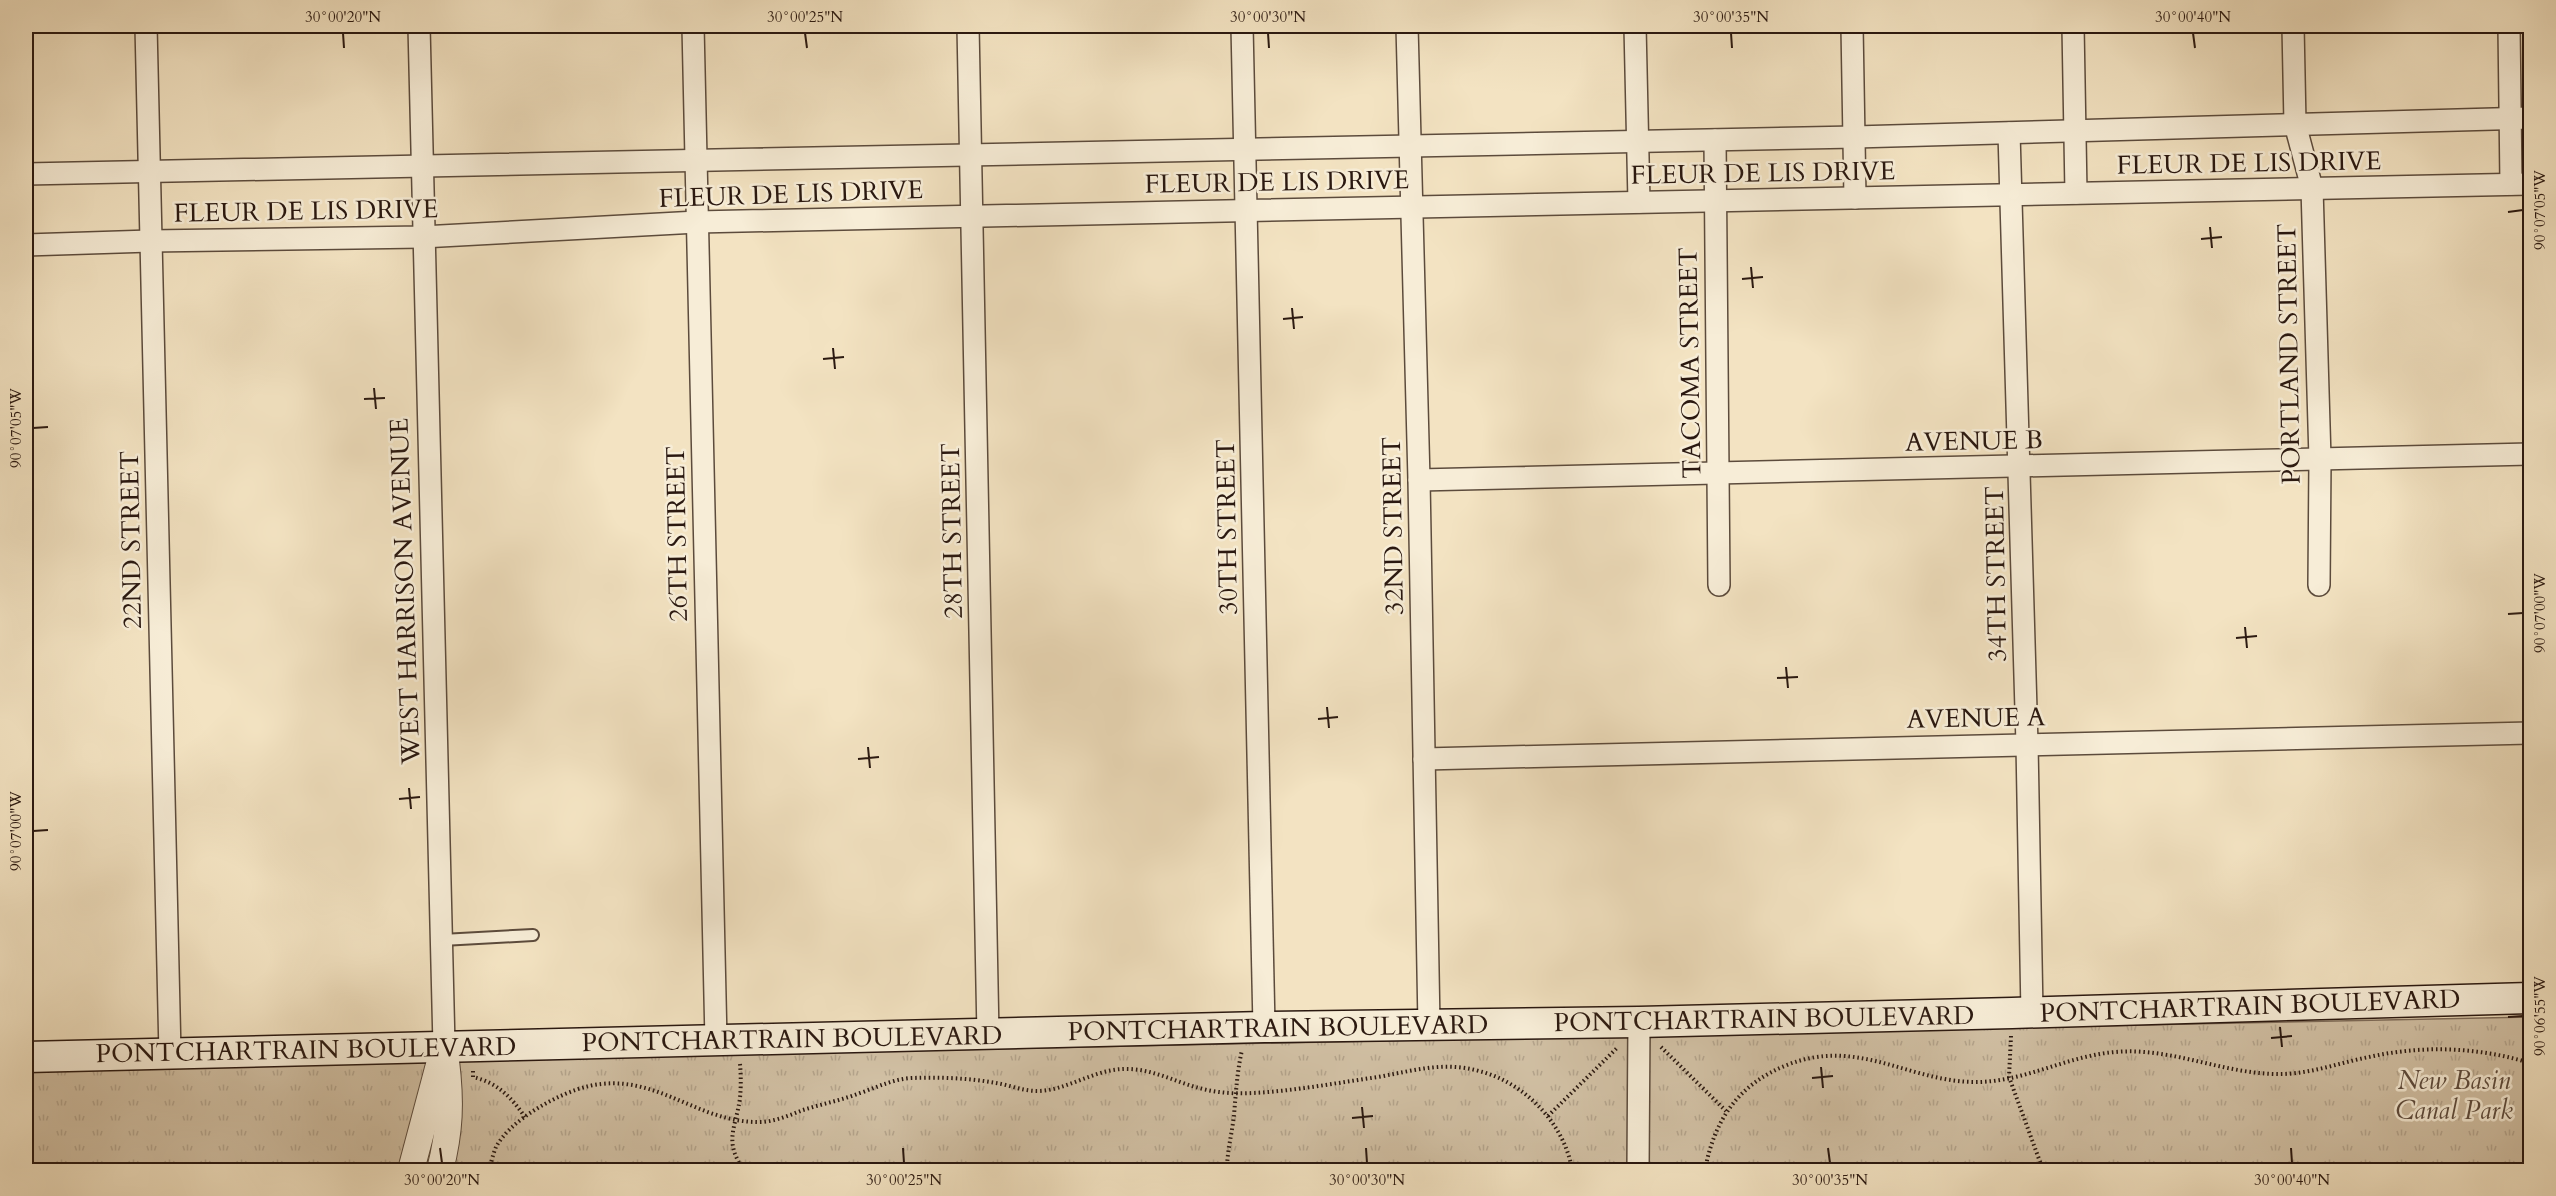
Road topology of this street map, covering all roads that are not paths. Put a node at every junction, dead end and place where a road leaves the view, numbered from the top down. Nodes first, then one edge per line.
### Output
1 (146, 26) edge
2 (419, 26) edge
3 (693, 26) edge
4 (968, 26) edge
5 (1242, 26) edge
6 (1407, 26) edge
7 (1635, 26) edge
8 (1852, 26) edge
9 (2073, 26) edge
10 (2293, 26) edge
11 (2509, 26) edge
12 (2521, 118) edge
13 (2295, 124) junction
14 (2075, 131) junction
15 (2009, 133) junction
16 (1855, 137) junction
17 (1715, 140) junction
18 (1638, 141) junction
19 (1409, 146) junction
20 (1246, 150) junction
21 (970, 155) junction
22 (696, 161) junction
23 (422, 166) junction
24 (149, 170) junction
25 (26, 174) edge
26 (2521, 184) edge
27 (2312, 188) junction
28 (2076, 193) junction
29 (2010, 194) junction
30 (1855, 198) junction
31 (1715, 200) junction
32 (1639, 202) junction
33 (1411, 207) junction
34 (1247, 210) junction
35 (972, 216) junction
36 (697, 222) junction
37 (422, 237) junction
38 (150, 241) junction
39 (26, 245) edge
40 (2530, 454) edge
41 (2320, 459) junction
42 (2020, 467) junction
43 (1719, 474) junction
44 (1419, 480) junction
45 (1719, 585) dead end
46 (2319, 585) dead end
47 (2530, 733) edge
48 (2027, 744) junction
49 (1424, 759) junction
50 (533, 935) dead end
51 (441, 940) junction
52 (2530, 998) edge
53 (2022, 1013) junction
54 (1639, 1022) junction
55 (1429, 1025) junction
56 (1254, 1027) junction
57 (988, 1035) junction
58 (728, 1041) junction
59 (458, 1046) junction
60 (170, 1054) junction
61 (26, 1057) edge
62 (411, 1170) edge
63 (440, 1170) edge
64 (1638, 1170) edge

1 - 24 street, 22ND STREET
2 - 23 street, WEST HARRISON AVENUE
3 - 22 street, 26TH STREET
4 - 21 street, 28TH STREET
5 - 20 street, 30TH STREET
6 - 19 street, 32ND STREET
7 - 18 street
8 - 16 street
9 - 14 street
10 - 13 street, PORTLAND STREET
11 - 12 street
12 - 13 street, FLEUR DE LIS DRIVE
12 - 26 street
13 - 14 street, FLEUR DE LIS DRIVE
13 - 27 street, PORTLAND STREET
14 - 15 street, FLEUR DE LIS DRIVE
14 - 28 street
15 - 16 street, FLEUR DE LIS DRIVE
15 - 29 street, 34TH STREET
16 - 17 street, FLEUR DE LIS DRIVE
16 - 30 street
17 - 18 street, FLEUR DE LIS DRIVE
17 - 31 street, TACOMA STREET
18 - 19 street, FLEUR DE LIS DRIVE
18 - 32 street
19 - 20 street, FLEUR DE LIS DRIVE
19 - 33 street, 32ND STREET
20 - 21 street, FLEUR DE LIS DRIVE
20 - 34 street, 30TH STREET
21 - 22 street, FLEUR DE LIS DRIVE
21 - 35 street, 28TH STREET
22 - 23 street, FLEUR DE LIS DRIVE
22 - 36 street, 26TH STREET
23 - 24 street, FLEUR DE LIS DRIVE
23 - 37 street, WEST HARRISON AVENUE
24 - 25 street, FLEUR DE LIS DRIVE
24 - 38 street, 22ND STREET
26 - 27 street, FLEUR DE LIS DRIVE
27 - 28 street, FLEUR DE LIS DRIVE
27 - 41 street, PORTLAND STREET
28 - 29 street, FLEUR DE LIS DRIVE
29 - 30 street, FLEUR DE LIS DRIVE
29 - 42 street, 34TH STREET
30 - 31 street, FLEUR DE LIS DRIVE
31 - 32 street, FLEUR DE LIS DRIVE
31 - 43 street, TACOMA STREET
32 - 33 street, FLEUR DE LIS DRIVE
33 - 34 street, FLEUR DE LIS DRIVE
33 - 44 street, 32ND STREET
34 - 35 street, FLEUR DE LIS DRIVE
34 - 56 street, 30TH STREET
35 - 36 street, FLEUR DE LIS DRIVE
35 - 57 street, 28TH STREET
36 - 37 street, FLEUR DE LIS DRIVE
36 - 58 street, 26TH STREET
37 - 38 street, FLEUR DE LIS DRIVE
37 - 51 street, WEST HARRISON AVENUE
38 - 39 street, FLEUR DE LIS DRIVE
38 - 60 street, 22ND STREET
40 - 41 street, AVENUE B
41 - 42 street, AVENUE B
41 - 46 street, PORTLAND STREET
42 - 43 street, AVENUE B
42 - 48 street, 34TH STREET
43 - 44 street, AVENUE B
43 - 45 street, TACOMA STREET
44 - 49 street, 32ND STREET
47 - 48 street, AVENUE A
48 - 49 street, AVENUE A
48 - 53 street, 34TH STREET
49 - 55 street, 32ND STREET
50 - 51 lane
51 - 59 street, WEST HARRISON AVENUE
52 - 53 main road, PONTCHARTRAIN BOULEVARD
53 - 54 main road, PONTCHARTRAIN BOULEVARD
54 - 55 main road, PONTCHARTRAIN BOULEVARD
54 - 64 street
55 - 56 main road, PONTCHARTRAIN BOULEVARD
56 - 57 main road, PONTCHARTRAIN BOULEVARD
57 - 58 main road, PONTCHARTRAIN BOULEVARD
58 - 59 main road, PONTCHARTRAIN BOULEVARD
59 - 60 main road, PONTCHARTRAIN BOULEVARD
59 - 62 street
59 - 63 street
60 - 61 main road, PONTCHARTRAIN BOULEVARD

